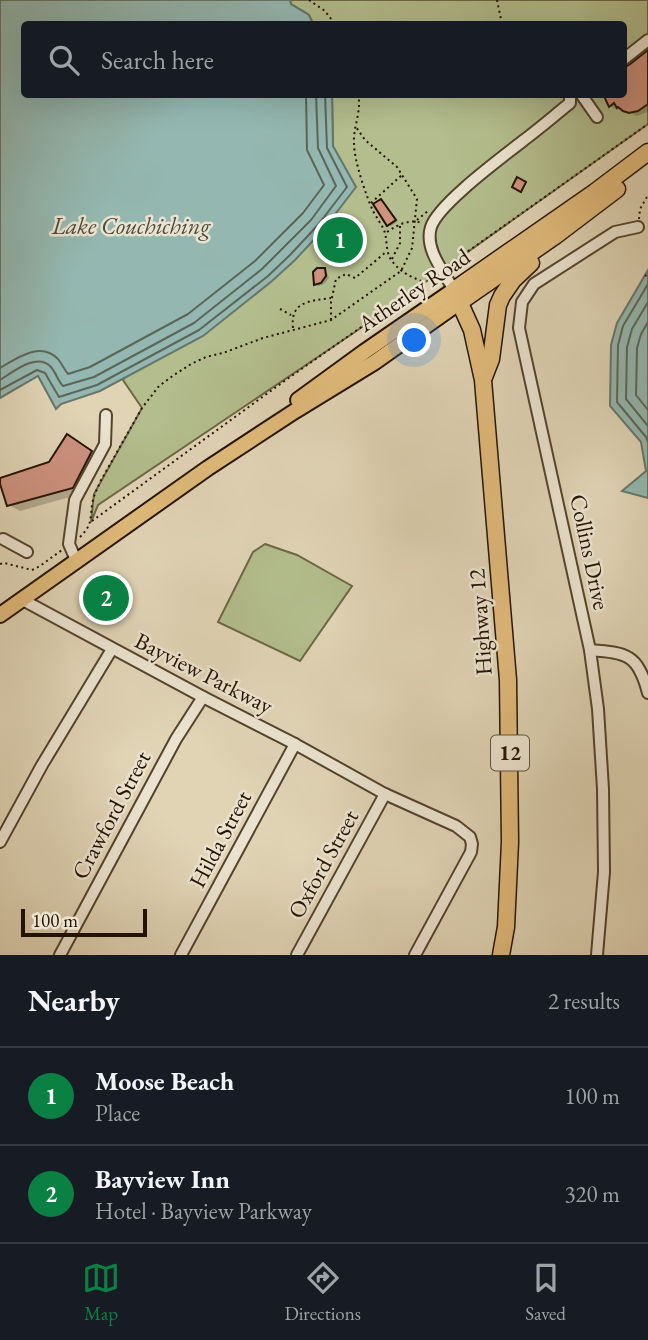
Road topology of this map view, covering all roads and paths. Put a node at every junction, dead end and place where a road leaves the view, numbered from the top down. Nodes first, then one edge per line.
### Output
1 (309, 0) edge
2 (497, 0) edge
3 (333, 21) edge
4 (501, 21) edge
5 (648, 40) edge
6 (627, 56) edge
7 (358, 98) edge
8 (585, 98) edge
9 (570, 99) edge
10 (597, 117) dead end
11 (648, 124) edge
12 (356, 127) junction
13 (648, 152) edge
14 (648, 165) edge
15 (403, 174) junction
16 (648, 195) edge
17 (370, 204) junction
18 (591, 210) junction
19 (416, 221) junction
20 (400, 223) junction
21 (638, 227) joint
22 (386, 233) junction
23 (387, 252) junction
24 (391, 260) junction
25 (443, 270) junction
26 (401, 271) junction
27 (425, 283) junction
28 (457, 296) junction
29 (332, 298) junction
30 (280, 309) dead end
31 (293, 315) junction
32 (331, 320) junction
33 (293, 330) junction
34 (484, 380) junction
35 (106, 415) dead end
36 (91, 522) junction
37 (4, 537) edge
38 (69, 544) junction
39 (27, 552) dead end
40 (76, 560) junction
41 (0, 564) edge
42 (21, 600) junction
43 (0, 615) edge
44 (112, 649) junction
45 (590, 650) junction
46 (648, 693) edge
47 (202, 697) junction
48 (295, 744) junction
49 (385, 794) junction
50 (0, 842) edge
51 (60, 955) edge
52 (181, 955) edge
53 (297, 955) edge
54 (415, 955) edge
55 (501, 955) edge
56 (597, 955) edge

1 - 3 path
2 - 4 path
5 - 6 street
7 - 12 path
8 - 10 street
9 - 25 street
11 - 25 path
12 - 15 path
12 - 17 path
13 - 28 highway, Atherley Road
14 - 18 highway, Atherley Road
15 - 17 path
15 - 19 path
16 - 21 path
17 - 22 path
18 - 28 highway, Atherley Road
18 - 34 highway
19 - 20 path
19 - 26 path
20 - 22 path
20 - 24 path
21 - 45 street, Collins Drive
22 - 23 path
23 - 24 path
23 - 29 path
24 - 26 path
25 - 27 path
25 - 28 street
26 - 27 path
26 - 32 path
27 - 36 path
28 - 34 highway, Highway 12 / 12
28 - 40 main road, Atherley Road
29 - 31 path
29 - 32 path
30 - 31 path
31 - 33 path
32 - 33 path
33 - 36 path
34 - 55 highway, Highway 12 / 12
35 - 38 street
36 - 38 path
37 - 39 street
38 - 40 street
38 - 41 path
40 - 42 main road, Atherley Road
42 - 43 main road, Atherley Road
42 - 44 street, Bayview Parkway
44 - 47 street, Bayview Parkway
44 - 50 street
45 - 46 street
45 - 56 street, Collins Drive
47 - 48 street, Bayview Parkway
47 - 51 street, Crawford Street
48 - 49 street, Bayview Parkway
48 - 52 street, Hilda Street
49 - 53 street, Oxford Street
49 - 54 street

